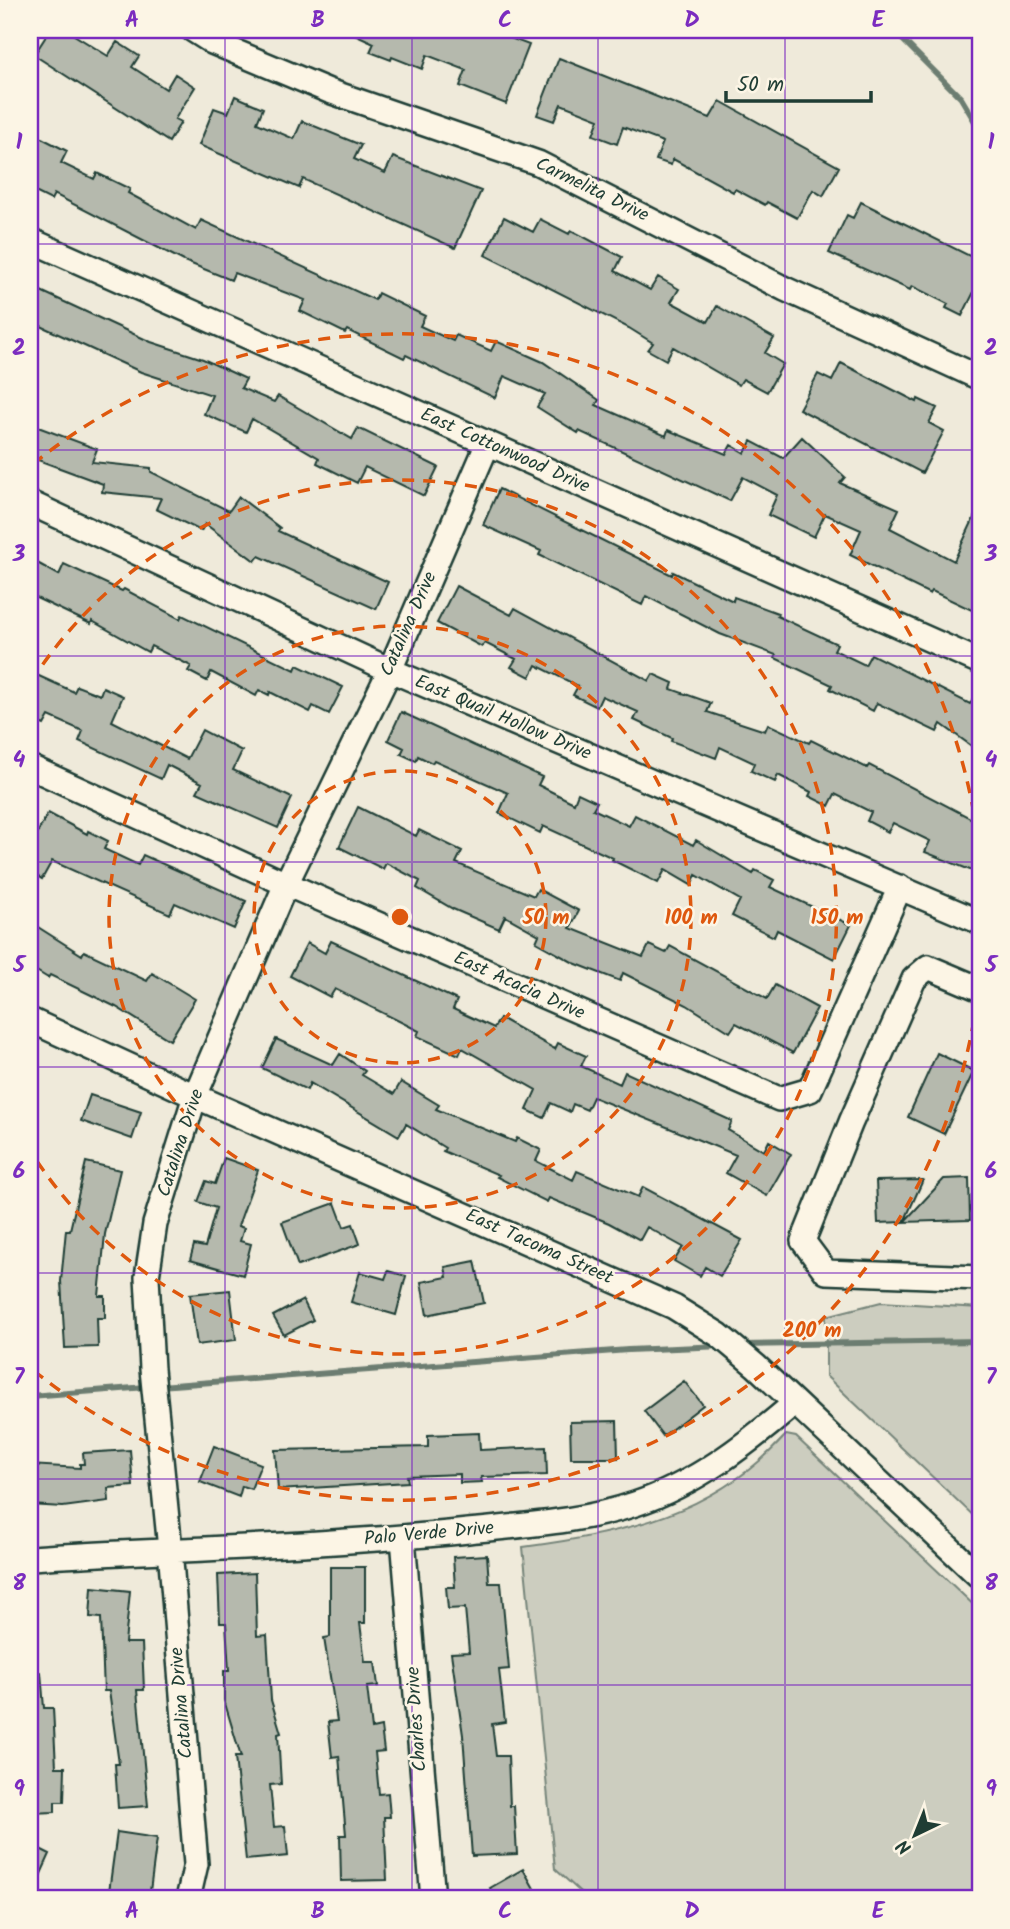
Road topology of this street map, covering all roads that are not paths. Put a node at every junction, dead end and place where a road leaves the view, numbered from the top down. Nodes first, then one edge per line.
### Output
1 (193, 30) edge
2 (30, 240) edge
3 (980, 378) edge
4 (488, 443) junction
5 (30, 503) edge
6 (980, 662) edge
7 (390, 670) junction
8 (30, 768) edge
9 (286, 884) junction
10 (900, 887) junction
11 (980, 922) edge
12 (980, 989) edge
13 (30, 1020) edge
14 (195, 1097) junction
15 (980, 1278) edge
16 (795, 1403) junction
17 (403, 1538) junction
18 (170, 1549) junction
19 (30, 1558) edge
20 (980, 1577) edge
21 (188, 1899) edge
22 (433, 1899) edge

1 - 3 street, Carmelita Drive
2 - 4 street, East Cottonwood Drive
4 - 6 street, East Cottonwood Drive
4 - 7 street, Catalina Drive
5 - 7 street, East Quail Hollow Drive
7 - 9 street, Catalina Drive
7 - 10 street, East Quail Hollow Drive
8 - 9 street, East Acacia Drive
9 - 10 street, East Acacia Drive
9 - 14 street, Catalina Drive
10 - 11 street, East Quail Hollow Drive
12 - 15 street
13 - 14 street, East Tacoma Street
14 - 16 street, East Tacoma Street
14 - 18 street, Catalina Drive
16 - 17 street, Palo Verde Drive
16 - 20 street, East Tacoma Street
17 - 18 street, Palo Verde Drive
17 - 22 street, Charles Drive
18 - 19 street, Palo Verde Drive
18 - 21 street, Catalina Drive

